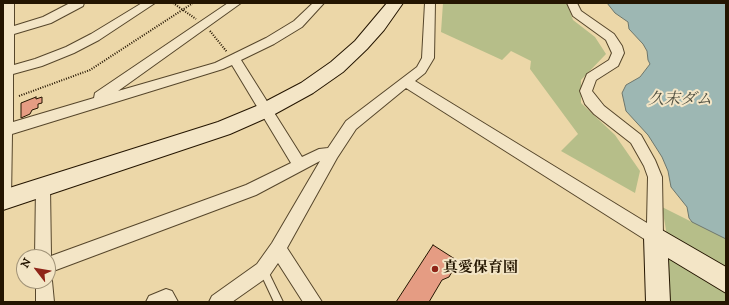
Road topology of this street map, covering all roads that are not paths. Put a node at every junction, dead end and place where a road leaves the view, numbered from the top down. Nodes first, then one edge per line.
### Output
1 (9, 3) edge
2 (79, 3) edge
3 (150, 3) edge
4 (236, 3) edge
5 (319, 3) edge
6 (394, 3) edge
7 (430, 3) edge
8 (572, 3) edge
9 (9, 31) junction
10 (235, 60) junction
11 (5, 72) edge
12 (406, 82) junction
13 (90, 104) junction
14 (266, 110) junction
15 (6, 130) junction
16 (332, 154) junction
17 (299, 164) junction
18 (42, 187) junction
19 (4, 200) edge
20 (655, 236) junction
21 (44, 249) edge
22 (278, 249) junction
23 (56, 262) edge
24 (263, 270) junction
25 (726, 281) edge
26 (44, 289) edge
27 (45, 302) edge
28 (155, 302) edge
29 (169, 302) edge
30 (218, 302) edge
31 (279, 302) edge
32 (313, 302) edge
33 (658, 302) edge

1 - 9 street
2 - 9 street
3 - 11 street
4 - 13 street
5 - 10 street
6 - 14 street
7 - 12 street
8 - 20 street
9 - 11 street
10 - 13 street
10 - 14 street
11 - 15 street
12 - 16 street
12 - 20 street
13 - 15 street
14 - 17 street
14 - 18 street
15 - 19 street
16 - 17 street
16 - 22 street
17 - 23 street
18 - 19 street
18 - 21 street
20 - 25 street
20 - 33 street
22 - 24 street
22 - 32 street
24 - 30 street
24 - 31 lane
26 - 27 street
28 - 29 street

